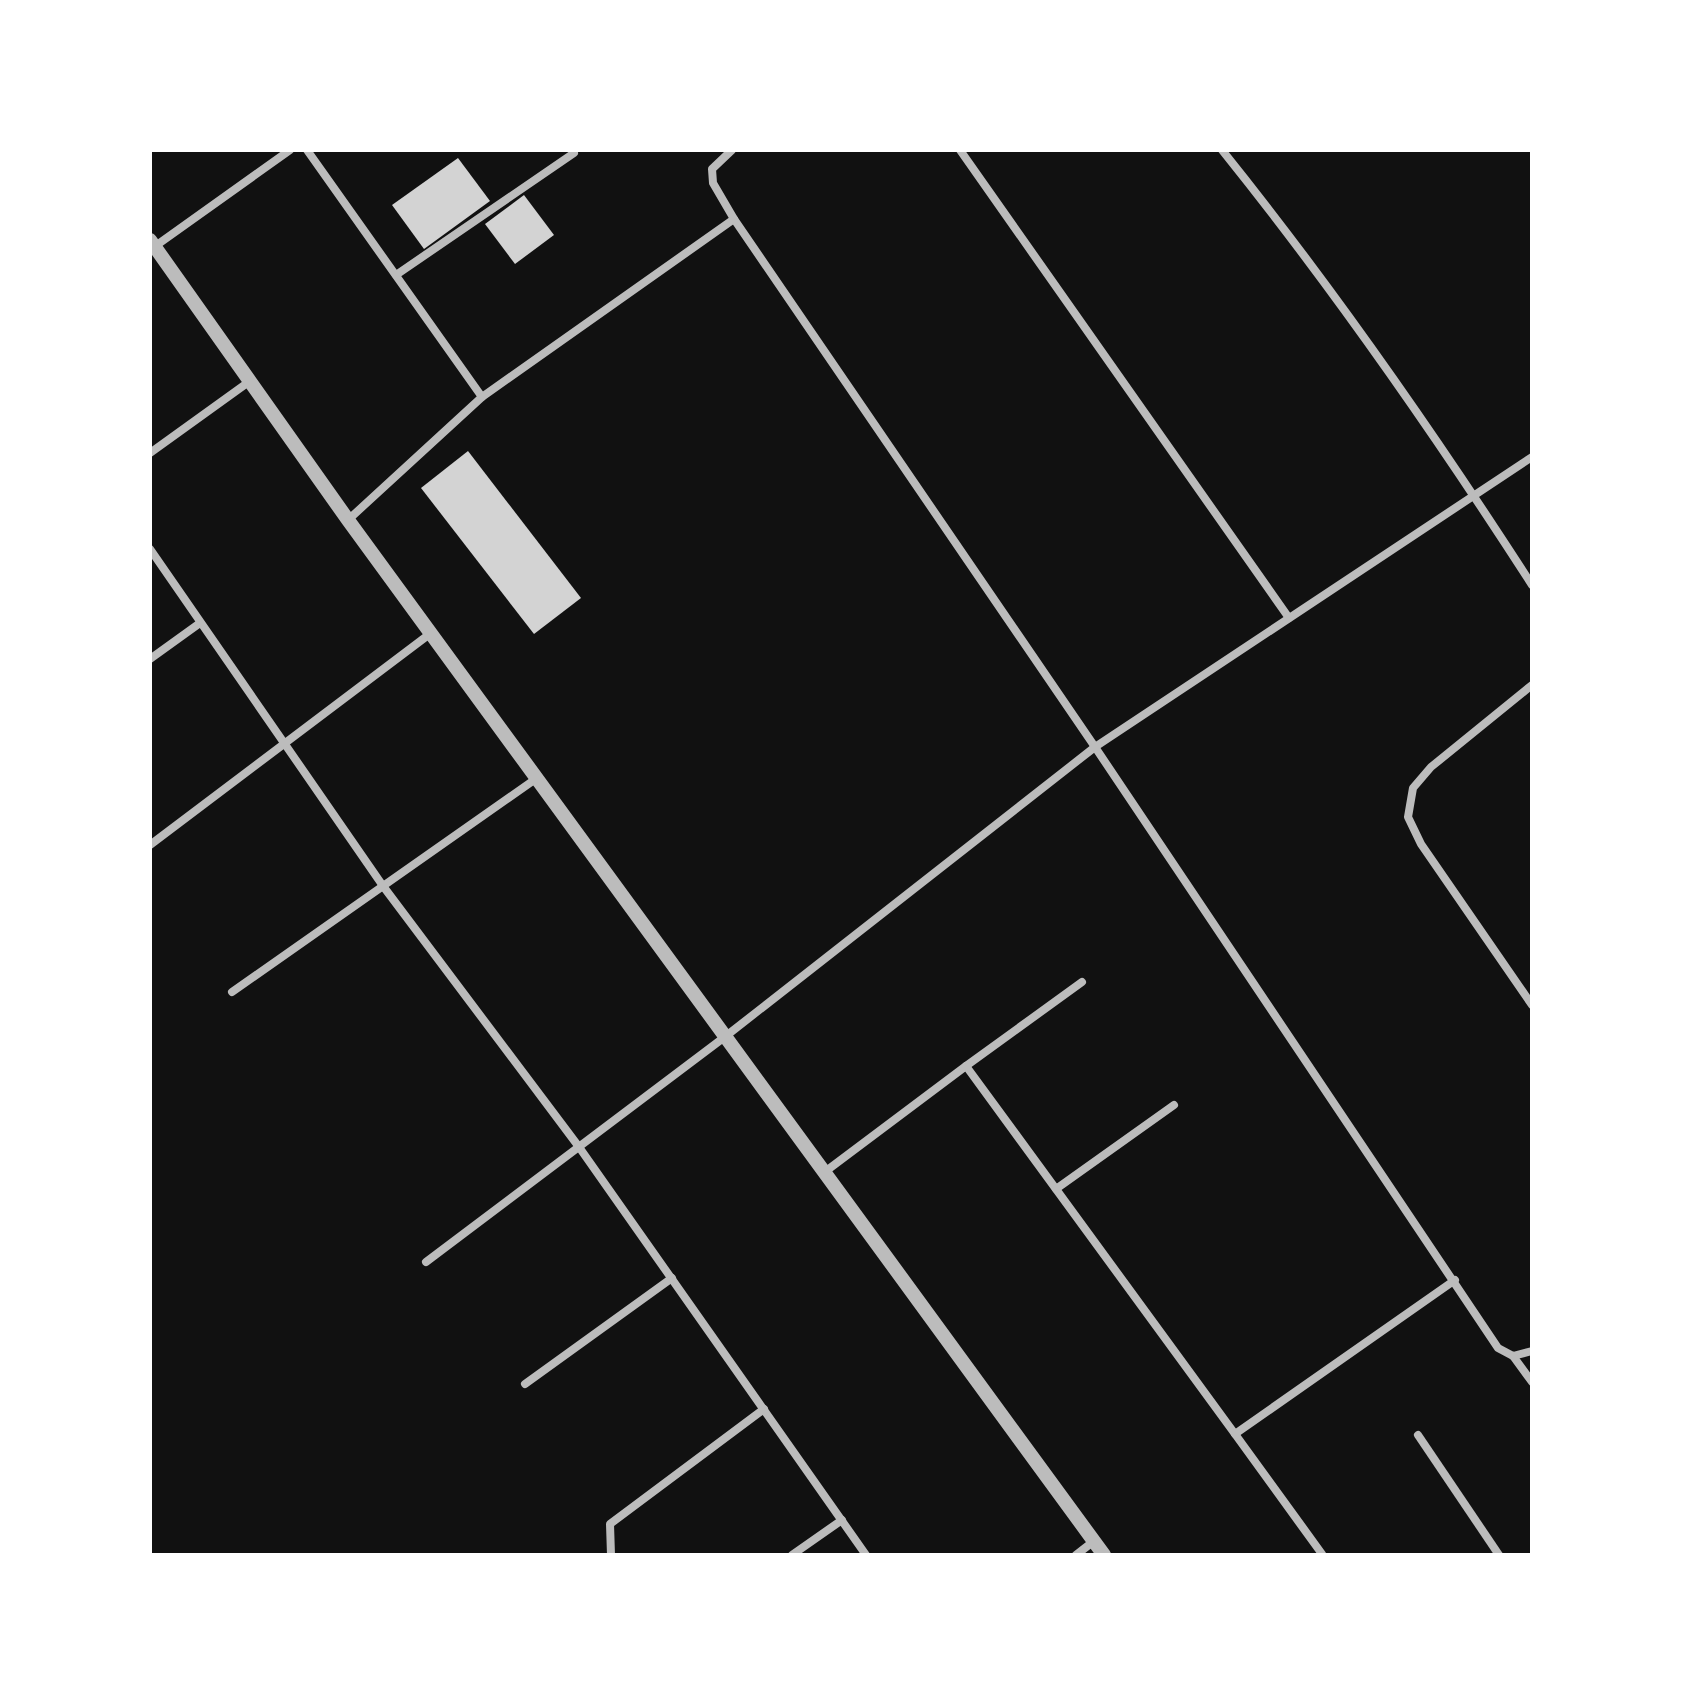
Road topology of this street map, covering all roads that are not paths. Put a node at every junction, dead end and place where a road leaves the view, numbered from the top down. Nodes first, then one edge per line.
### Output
1 (290, 150) edge
2 (307, 150) edge
3 (732, 150) edge
4 (960, 150) edge
5 (1222, 150) edge
6 (574, 153) dead end
7 (734, 219) junction
8 (152, 246) edge
9 (396, 275) junction
10 (250, 381) junction
11 (482, 397) junction
12 (150, 453) edge
13 (1532, 457) edge
14 (1474, 496) junction
15 (348, 520) junction
16 (150, 549) edge
17 (1532, 585) edge
18 (1289, 618) junction
19 (200, 623) junction
20 (431, 633) junction
21 (150, 659) edge
22 (1532, 685) edge
23 (282, 744) junction
24 (1095, 747) junction
25 (537, 778) junction
26 (150, 845) edge
27 (383, 886) junction
28 (1082, 982) dead end
29 (232, 992) dead end
30 (1532, 1005) edge
31 (726, 1036) junction
32 (966, 1066) junction
33 (1174, 1105) dead end
34 (579, 1147) junction
35 (826, 1171) junction
36 (1056, 1189) junction
37 (426, 1262) dead end
38 (672, 1278) junction
39 (1455, 1280) junction
40 (1532, 1351) edge
41 (1513, 1356) junction
42 (1532, 1382) edge
43 (525, 1384) dead end
44 (764, 1409) junction
45 (1235, 1434) junction
46 (1418, 1435) dead end
47 (842, 1520) junction
48 (1094, 1541) junction
49 (1322, 1554) edge
50 (611, 1555) edge
51 (792, 1555) edge
52 (866, 1555) edge
53 (1076, 1555) edge
54 (1104, 1555) edge
55 (1499, 1555) edge

1 - 8 street
2 - 9 street
3 - 7 street
4 - 18 street
5 - 14 street
6 - 9 street
7 - 11 street
7 - 24 street
8 - 10 street
9 - 11 street
10 - 12 street
10 - 15 street
11 - 15 street
13 - 14 street
14 - 17 street
14 - 18 street
15 - 20 street
16 - 19 street
18 - 24 street
19 - 21 street
19 - 23 street
20 - 23 street
20 - 25 street
22 - 30 street
23 - 26 street
23 - 27 street
24 - 31 street
24 - 39 street
25 - 27 street
25 - 31 street
27 - 29 street
27 - 34 street
28 - 32 street
31 - 34 street
31 - 35 street
32 - 35 street
32 - 36 street
33 - 36 street
34 - 37 street
34 - 38 street
35 - 48 street
36 - 45 street
38 - 43 street
38 - 44 street
39 - 41 street
39 - 45 street
40 - 41 street
41 - 42 street
44 - 47 street
44 - 50 street
45 - 49 street
46 - 55 street
47 - 51 street
47 - 52 street
48 - 53 street
48 - 54 street

